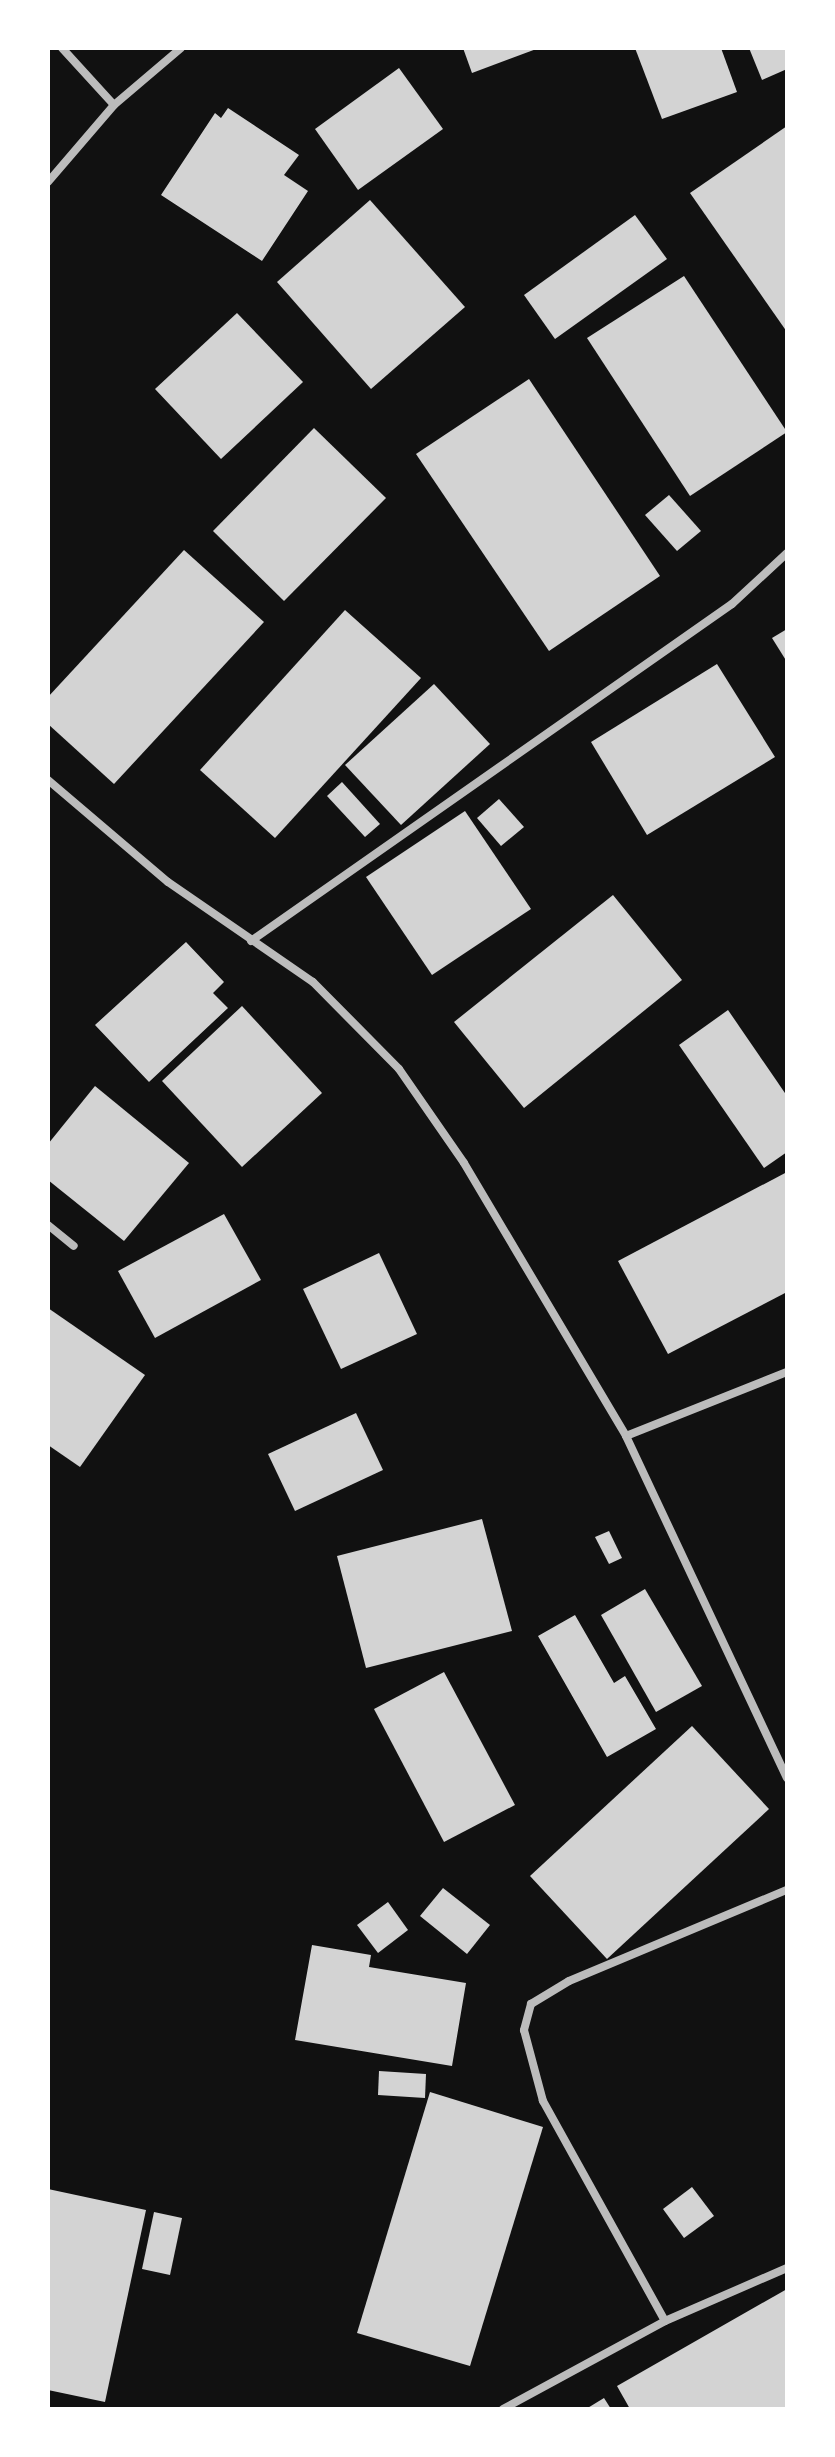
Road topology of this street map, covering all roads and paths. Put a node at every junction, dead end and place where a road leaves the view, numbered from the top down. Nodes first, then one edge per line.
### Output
1 (62, 48) edge
2 (181, 48) edge
3 (114, 105) junction
4 (48, 182) edge
5 (787, 553) edge
6 (48, 780) edge
7 (251, 941) junction
8 (48, 1225) edge
9 (74, 1246) dead end
10 (787, 1372) edge
11 (626, 1436) junction
12 (787, 1778) edge
13 (787, 1890) edge
14 (787, 2268) edge
15 (665, 2321) junction
16 (503, 2409) edge

1 - 3 street
2 - 3 street
3 - 4 street
5 - 7 street
6 - 7 street
7 - 11 street
8 - 9 street
10 - 11 street
11 - 12 street
13 - 15 street
14 - 15 street
15 - 16 street

